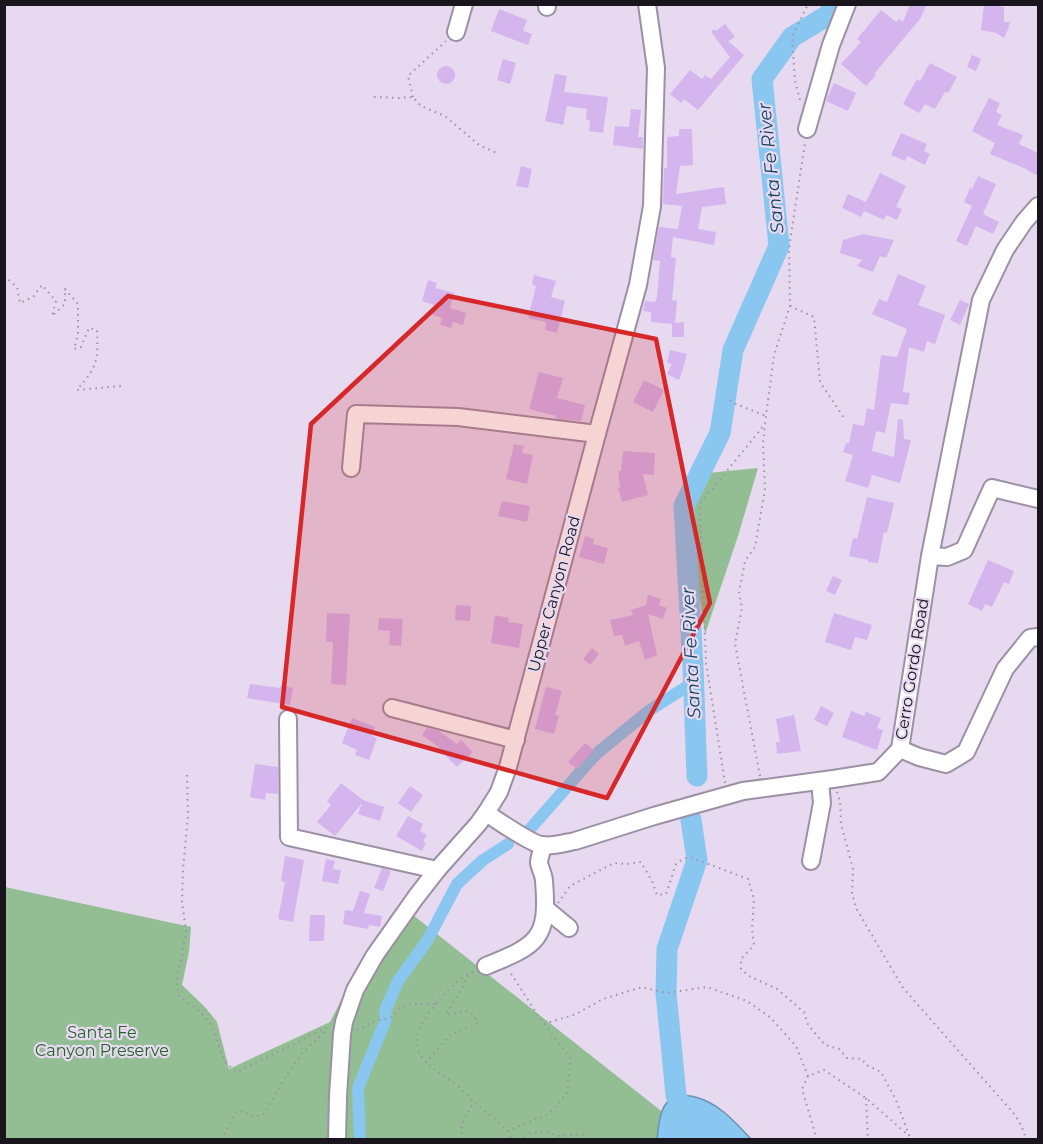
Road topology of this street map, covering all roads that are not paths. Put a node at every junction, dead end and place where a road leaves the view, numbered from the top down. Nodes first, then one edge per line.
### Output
1 (464, 4) edge
2 (647, 4) edge
3 (847, 4) edge
4 (453, 35) road end
5 (807, 129) road end
6 (1038, 206) edge
7 (597, 434) junction
8 (351, 468) dead end
9 (1038, 499) edge
10 (930, 556) junction
11 (1038, 637) edge
12 (392, 708) dead end
13 (288, 719) dead end
14 (516, 740) junction
15 (900, 749) junction
16 (826, 780) junction
17 (486, 813) junction
18 (538, 844) junction
19 (811, 861) dead end
20 (436, 870) junction
21 (546, 909) junction
22 (564, 924) road end
23 (494, 963) road end
24 (337, 1140) edge

1 - 4 street
2 - 7 street, Upper Canyon Road
3 - 5 street
6 - 10 street, Cerro Gordo Road
7 - 8 street
7 - 14 street, Upper Canyon Road
9 - 10 street
10 - 15 street, Cerro Gordo Road
11 - 15 street
12 - 14 street
13 - 20 street
14 - 17 street, Upper Canyon Road
15 - 16 street, Cerro Gordo Road
16 - 18 street, Cerro Gordo Road
16 - 19 street
17 - 18 street
17 - 20 street, Upper Canyon Road
18 - 21 street
20 - 24 street, Upper Canyon Road
21 - 22 street
21 - 23 street

